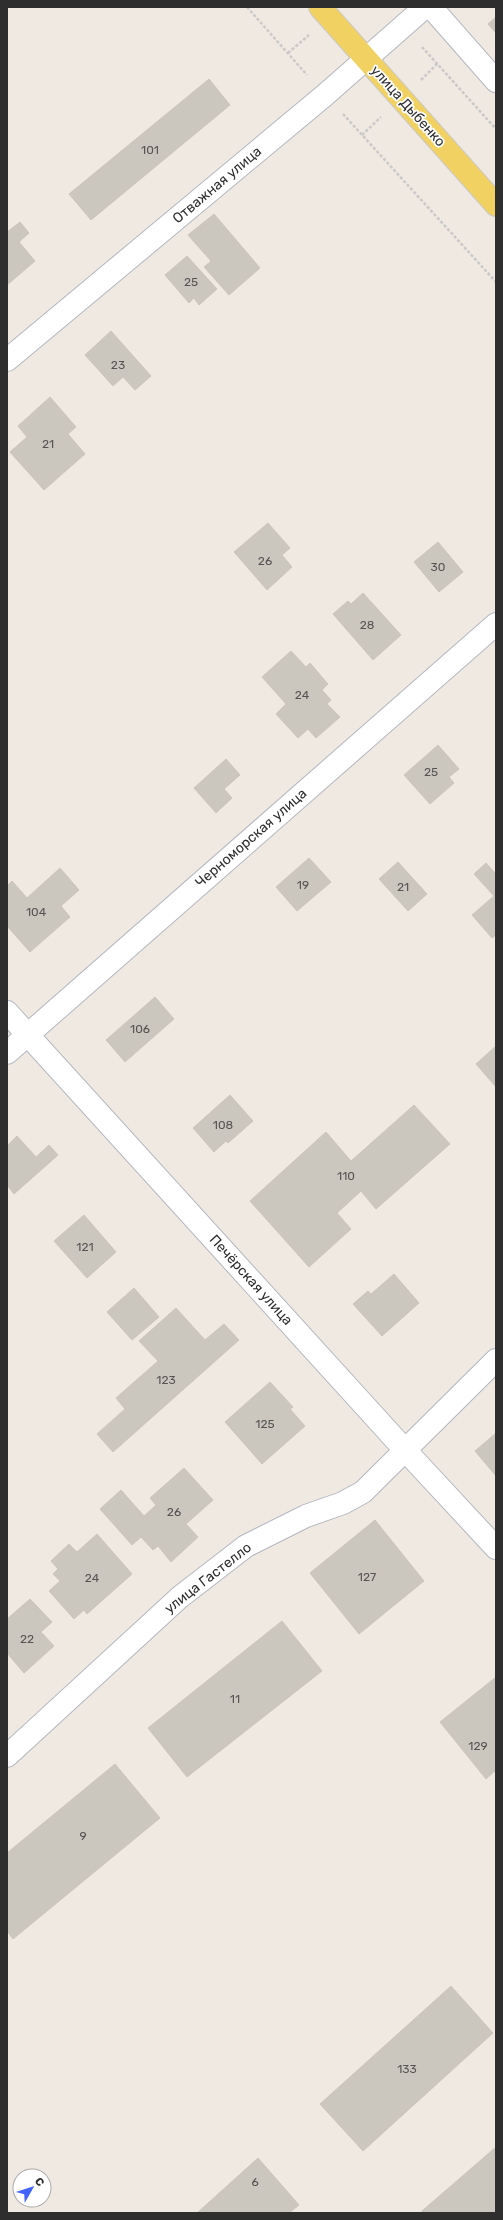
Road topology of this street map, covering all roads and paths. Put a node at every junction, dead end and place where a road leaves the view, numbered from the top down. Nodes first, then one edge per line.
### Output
1 (247, 7) edge
2 (320, 7) edge
3 (425, 7) edge
4 (431, 7) edge
5 (402, 27) junction
6 (366, 59) junction
7 (496, 81) edge
8 (325, 95) junction
9 (496, 129) edge
10 (496, 205) edge
11 (496, 282) edge
12 (7, 360) edge
13 (496, 624) edge
14 (7, 1012) edge
15 (28, 1033) junction
16 (7, 1053) edge
17 (496, 1360) edge
18 (405, 1450) junction
19 (496, 1548) edge
20 (7, 1756) edge

1 - 8 path
2 - 6 main road, улица Дыбенко
3 - 5 street, Отважная улица
4 - 7 street
5 - 6 street, Отважная улица
5 - 9 path
6 - 8 street, Отважная улица
6 - 10 main road, улица Дыбенко
8 - 11 path
8 - 12 street, Отважная улица
13 - 15 street, Черноморская улица
14 - 15 street, Печёрская улица
15 - 16 street, Черноморская улица
15 - 18 street, Печёрская улица
17 - 18 street, улица Гастелло
18 - 19 street, Печёрская улица
18 - 20 street, улица Гастелло

